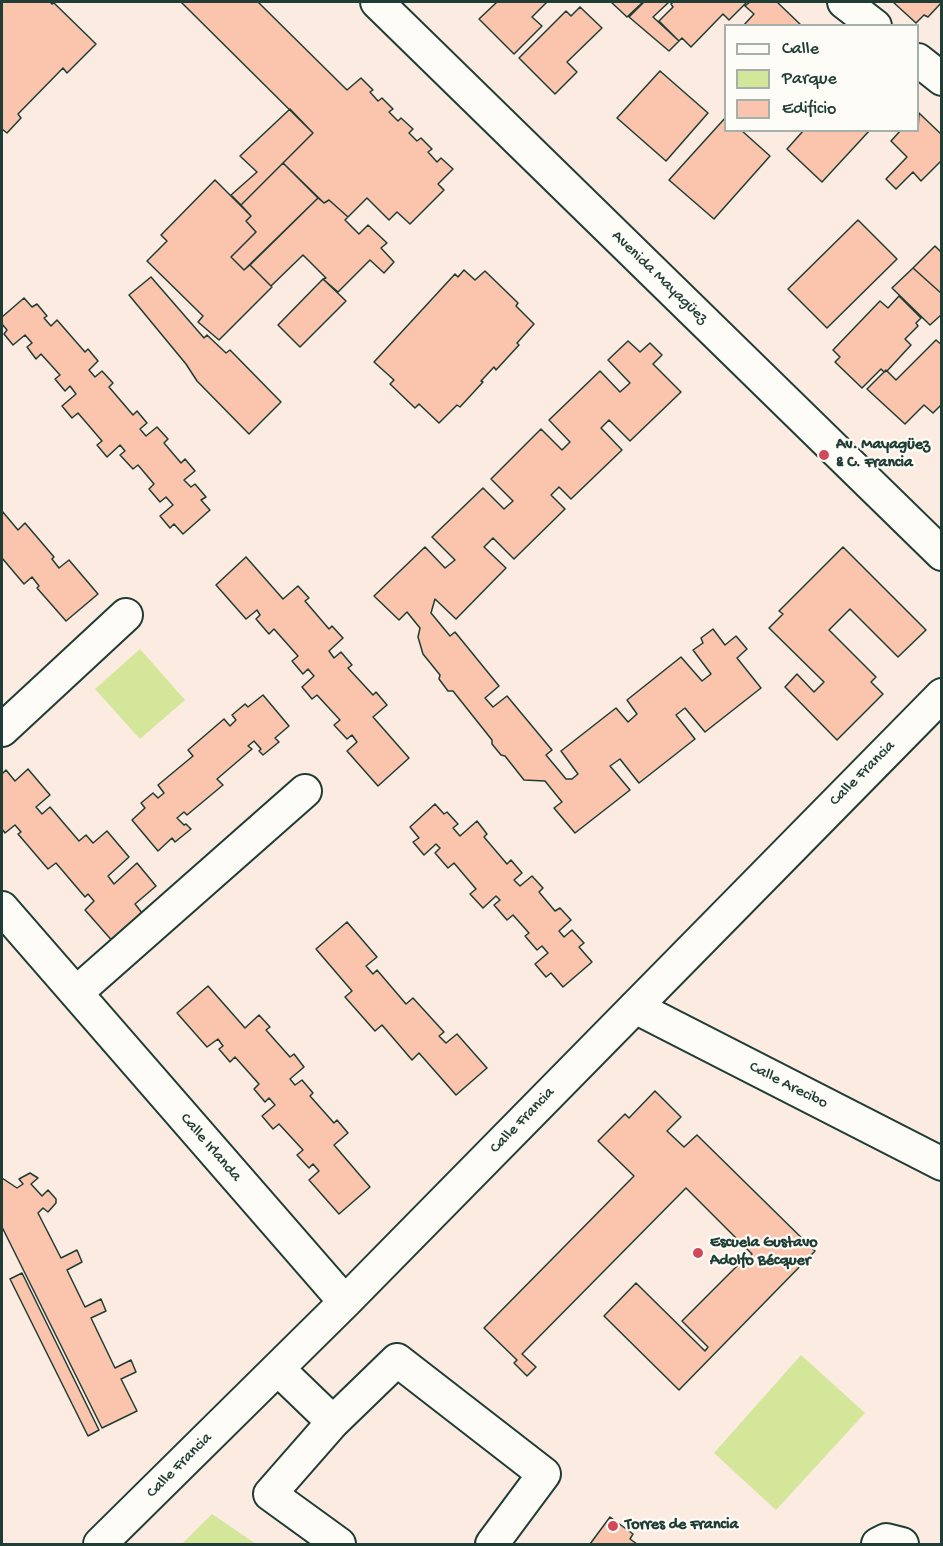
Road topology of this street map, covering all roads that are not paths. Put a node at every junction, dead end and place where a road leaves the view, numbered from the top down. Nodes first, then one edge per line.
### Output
1 (377, 2) edge
2 (844, 2) edge
3 (872, 24) edge
4 (919, 61) edge
5 (942, 79) edge
6 (942, 555) edge
7 (126, 615) dead end
8 (942, 695) edge
9 (2, 730) edge
10 (305, 790) dead end
11 (2, 908) edge
12 (76, 993) junction
13 (635, 1007) junction
14 (942, 1164) edge
15 (345, 1302) junction
16 (279, 1368) junction
17 (333, 1422) junction
18 (100, 1545) edge
19 (339, 1545) edge
20 (492, 1545) edge
21 (878, 1545) edge
22 (902, 1545) edge

1 - 6 street, Avenida Mayagüez
2 - 3 street
4 - 5 street
7 - 9 street
8 - 13 street, Calle Francia
10 - 12 street
11 - 12 street, Calle Irlanda
12 - 15 street, Calle Irlanda
13 - 14 street, Calle Arecibo
13 - 15 street, Calle Francia
15 - 16 street, Calle Francia
16 - 17 street
16 - 18 street, Calle Francia
17 - 19 street
17 - 20 street
21 - 22 street

